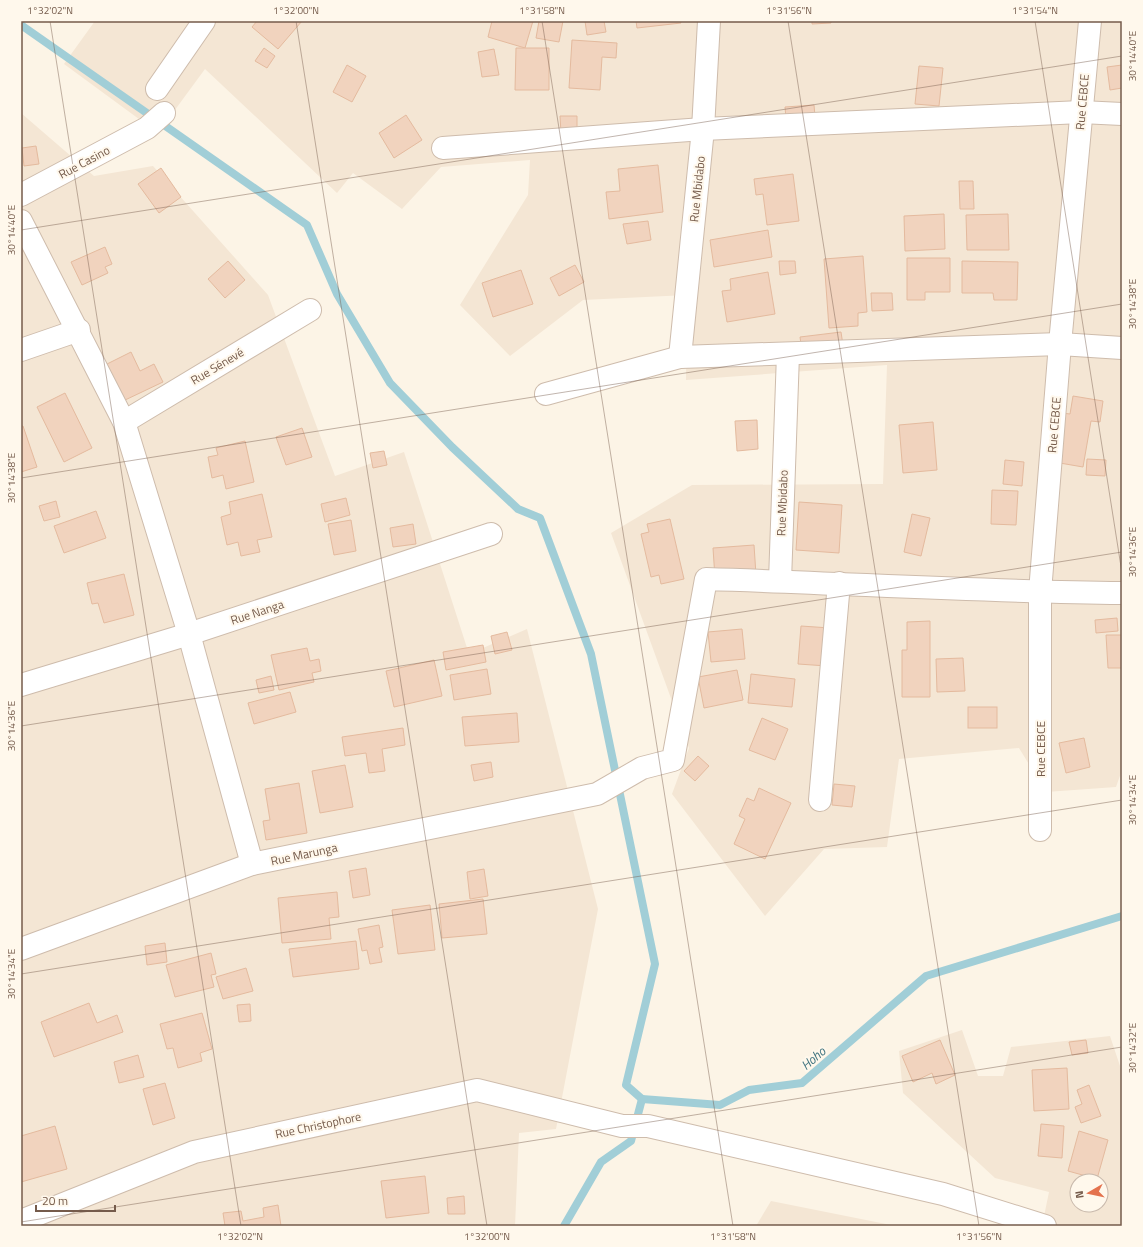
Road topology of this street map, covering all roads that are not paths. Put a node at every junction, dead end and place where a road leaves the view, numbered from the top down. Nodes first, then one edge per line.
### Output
1 (204, 21) edge
2 (709, 21) edge
3 (1090, 21) edge
4 (157, 89) dead end
5 (1081, 112) junction
6 (164, 113) dead end
7 (1122, 114) edge
8 (703, 128) junction
9 (443, 148) dead end
10 (21, 195) edge
11 (21, 221) edge
12 (310, 310) dead end
13 (79, 330) junction
14 (1060, 344) junction
15 (1122, 348) edge
16 (21, 350) edge
17 (788, 354) junction
18 (680, 357) junction
19 (546, 394) dead end
20 (124, 422) junction
21 (491, 534) dead end
22 (780, 581) junction
23 (839, 583) junction
24 (1040, 592) junction
25 (1122, 593) edge
26 (189, 634) junction
27 (21, 685) edge
28 (820, 800) dead end
29 (1040, 830) dead end
30 (252, 864) junction
31 (21, 949) edge
32 (21, 1221) edge
33 (1045, 1226) edge

1 - 4 street
2 - 8 street, Rue Mbidabo
3 - 5 street, Rue CEBCE
5 - 7 street
5 - 8 street
5 - 14 street, Rue CEBCE
6 - 10 street, Rue Casino
8 - 9 street
8 - 18 street, Rue Mbidabo
11 - 13 street
12 - 20 street, Rue Sénevé
13 - 16 street
13 - 20 street
14 - 15 street
14 - 17 street
14 - 24 street, Rue CEBCE
17 - 18 street
17 - 22 street, Rue Mbidabo
18 - 19 street
20 - 26 street
21 - 26 street, Rue Nanga
22 - 23 street
22 - 30 street, Rue Marunga
23 - 24 street
23 - 28 street
24 - 25 street
24 - 29 street, Rue CEBCE
26 - 27 street, Rue Nanga
26 - 30 street
30 - 31 street, Rue Marunga
32 - 33 street, Rue Christophore

